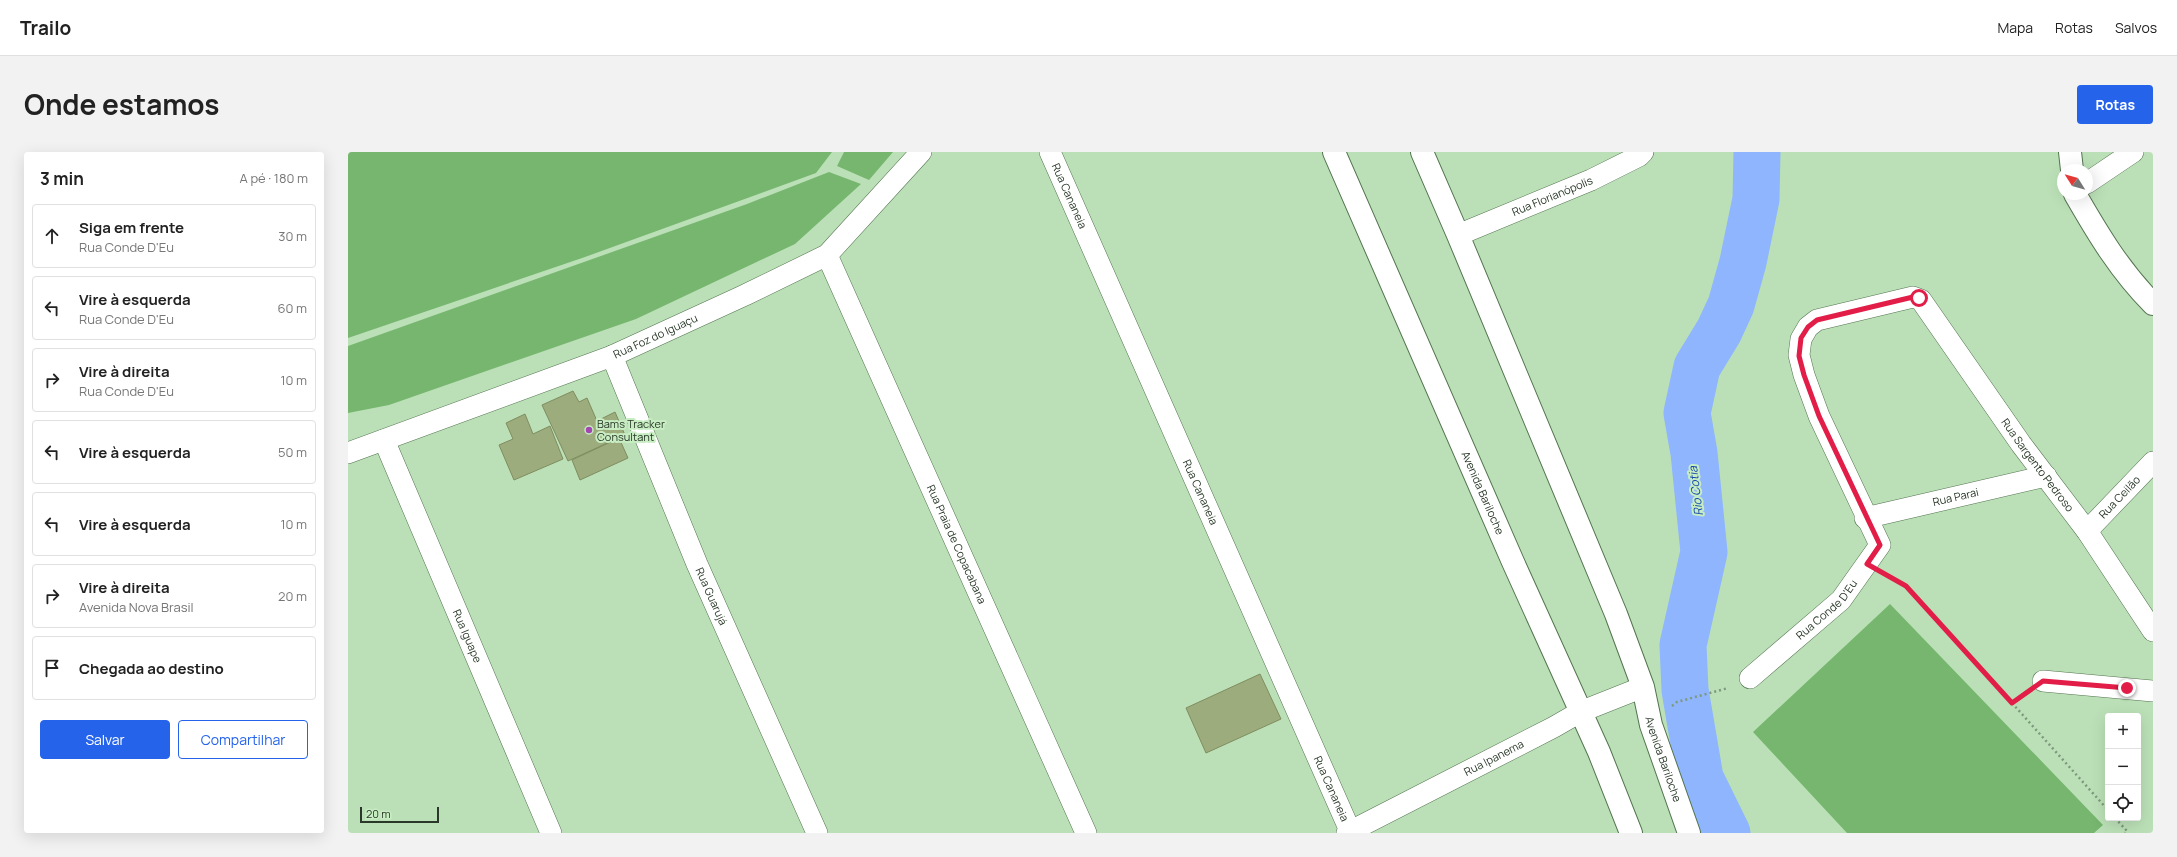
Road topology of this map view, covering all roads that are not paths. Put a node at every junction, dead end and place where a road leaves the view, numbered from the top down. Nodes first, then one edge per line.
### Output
1 (920, 152) edge
2 (1050, 152) edge
3 (1334, 152) edge
4 (1422, 152) edge
5 (1644, 152) edge
6 (2070, 152) edge
7 (2134, 152) edge
8 (2071, 164) edge
9 (2093, 179) edge
10 (2079, 200) edge
11 (1458, 235) junction
12 (827, 255) junction
13 (1921, 300) joint
14 (2153, 304) edge
15 (612, 356) junction
16 (384, 440) junction
17 (348, 453) edge
18 (2153, 462) edge
19 (2046, 476) junction
20 (1865, 518) junction
21 (2087, 531) junction
22 (2153, 631) edge
23 (1750, 678) dead end
24 (2043, 681) road end
25 (1643, 687) junction
26 (2153, 691) edge
27 (1580, 712) junction
28 (1350, 832) edge
29 (551, 833) edge
30 (817, 833) edge
31 (1086, 833) edge
32 (1631, 833) edge
33 (1689, 833) edge

1 - 12 street, Rua Foz do Iguaçu
2 - 28 street, Rua Cananeia
3 - 27 main road, Avenida Bariloche
4 - 11 main road, Avenida Bariloche
5 - 11 street, Rua Florianópolis
6 - 8 main road
7 - 9 street
10 - 14 main road
11 - 25 main road, Avenida Bariloche
12 - 15 street, Rua Foz do Iguaçu
12 - 31 street, Rua Praia de Copacabana
13 - 19 street, Rua Sargento Pedroso
13 - 20 street, Rua Conde D'Eu
15 - 16 street, Rua Foz do Iguaçu
15 - 30 street, Rua Guarujá
16 - 17 street, Rua Foz do Iguaçu
16 - 29 street, Rua Iguape
18 - 21 street, Rua Ceilão
19 - 20 street, Rua Parai
19 - 21 street, Rua Sargento Pedroso
20 - 23 street, Rua Conde D'Eu
21 - 22 street, Rua Sargento Pedroso
24 - 26 street
25 - 27 street, Rua Ipanema
25 - 33 main road, Avenida Bariloche
27 - 28 street, Rua Ipanema
27 - 32 main road, Avenida Bariloche

